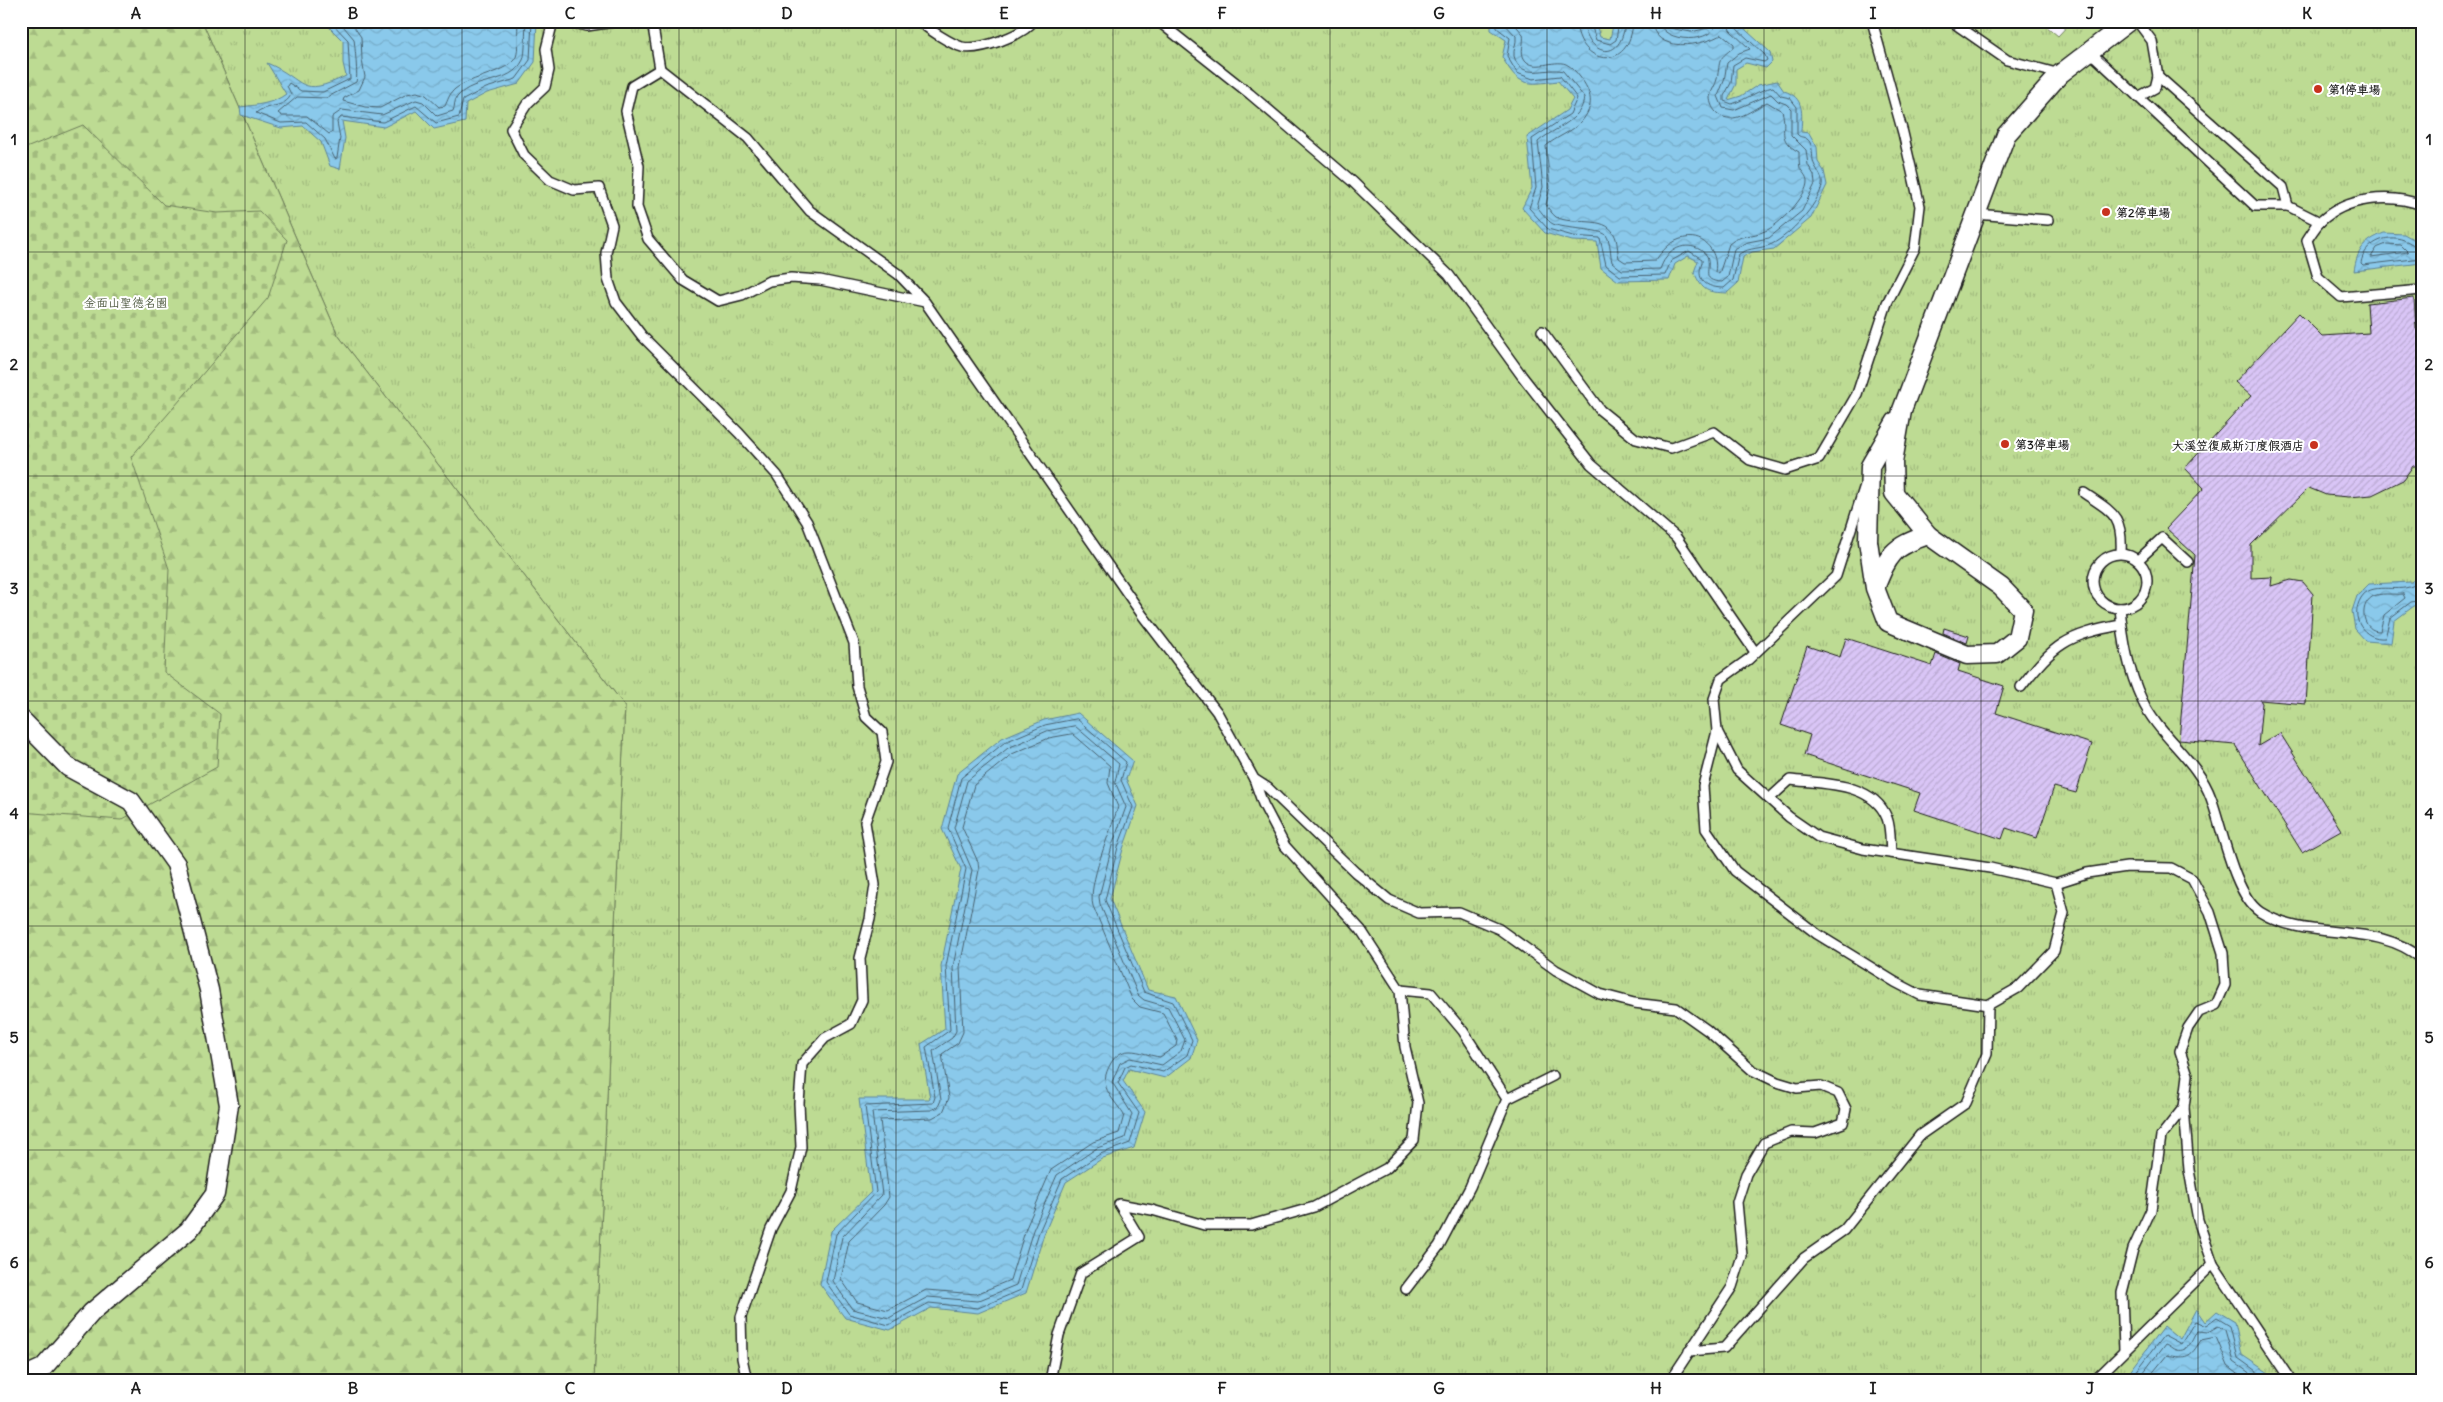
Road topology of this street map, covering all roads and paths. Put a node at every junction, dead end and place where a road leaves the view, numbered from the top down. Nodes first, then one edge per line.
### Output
1 (553, 21) edge
2 (566, 21) edge
3 (620, 21) edge
4 (652, 21) edge
5 (919, 21) edge
6 (1033, 21) edge
7 (1158, 21) edge
8 (1872, 21) edge
9 (1951, 21) edge
10 (2128, 21) edge
11 (2137, 21) edge
12 (2090, 52) junction
13 (660, 68) junction
14 (2060, 74) junction
15 (2158, 76) junction
16 (2138, 97) junction
17 (2422, 205) edge
18 (2288, 206) junction
19 (1976, 214) junction
20 (2048, 220) dead end
21 (2320, 222) junction
22 (2422, 290) edge
23 (925, 302) junction
24 (1542, 331) dead end
25 (1902, 410) junction
26 (1870, 466) junction
27 (2084, 493) dead end
28 (1928, 535) junction
29 (2121, 553) junction
30 (2138, 560) junction
31 (2188, 562) dead end
32 (1875, 588) junction
33 (2120, 608) junction
34 (2121, 625) junction
35 (1755, 652) junction
36 (2021, 686) dead end
37 (21, 719) edge
38 (1717, 731) junction
39 (1254, 779) junction
40 (1769, 799) junction
41 (1891, 853) junction
42 (2056, 883) junction
43 (2422, 959) edge
44 (1400, 990) junction
45 (1988, 1004) junction
46 (1553, 1076) dead end
47 (1508, 1099) junction
48 (2184, 1107) junction
49 (2213, 1264) junction
50 (1406, 1289) dead end
51 (2124, 1350) junction
52 (1689, 1351) junction
53 (21, 1378) edge
54 (747, 1381) edge
55 (1050, 1381) edge
56 (1670, 1381) edge
57 (2094, 1381) edge
58 (2292, 1381) edge

1 - 54 lane
2 - 3 lane
4 - 13 lane
5 - 6 lane
7 - 35 lane
8 - 24 lane
9 - 14 lane
10 - 12 street
11 - 15 lane
12 - 14 street
12 - 16 lane
13 - 23 lane
13 - 23 lane
14 - 19 street
15 - 16 lane
15 - 18 lane
16 - 18 lane
17 - 21 lane
18 - 21 lane
19 - 20 lane
19 - 25 street
21 - 22 lane
23 - 39 lane
25 - 26 street
25 - 28 street
26 - 32 street
26 - 35 lane
27 - 29 lane
28 - 32 street
28 - 32 street
29 - 30 lane
29 - 33 lane
30 - 31 lane
30 - 33 lane
33 - 34 lane
34 - 36 lane
34 - 43 lane
35 - 38 lane
37 - 53 street
38 - 40 lane
38 - 45 lane
39 - 44 lane
39 - 52 lane
40 - 41 lane
40 - 41 lane
41 - 42 lane
42 - 45 lane
42 - 48 lane
44 - 47 lane
44 - 55 lane
45 - 52 lane
46 - 47 lane
47 - 50 lane
48 - 49 lane
48 - 51 lane
49 - 51 lane
49 - 58 lane
51 - 57 lane
52 - 56 lane

